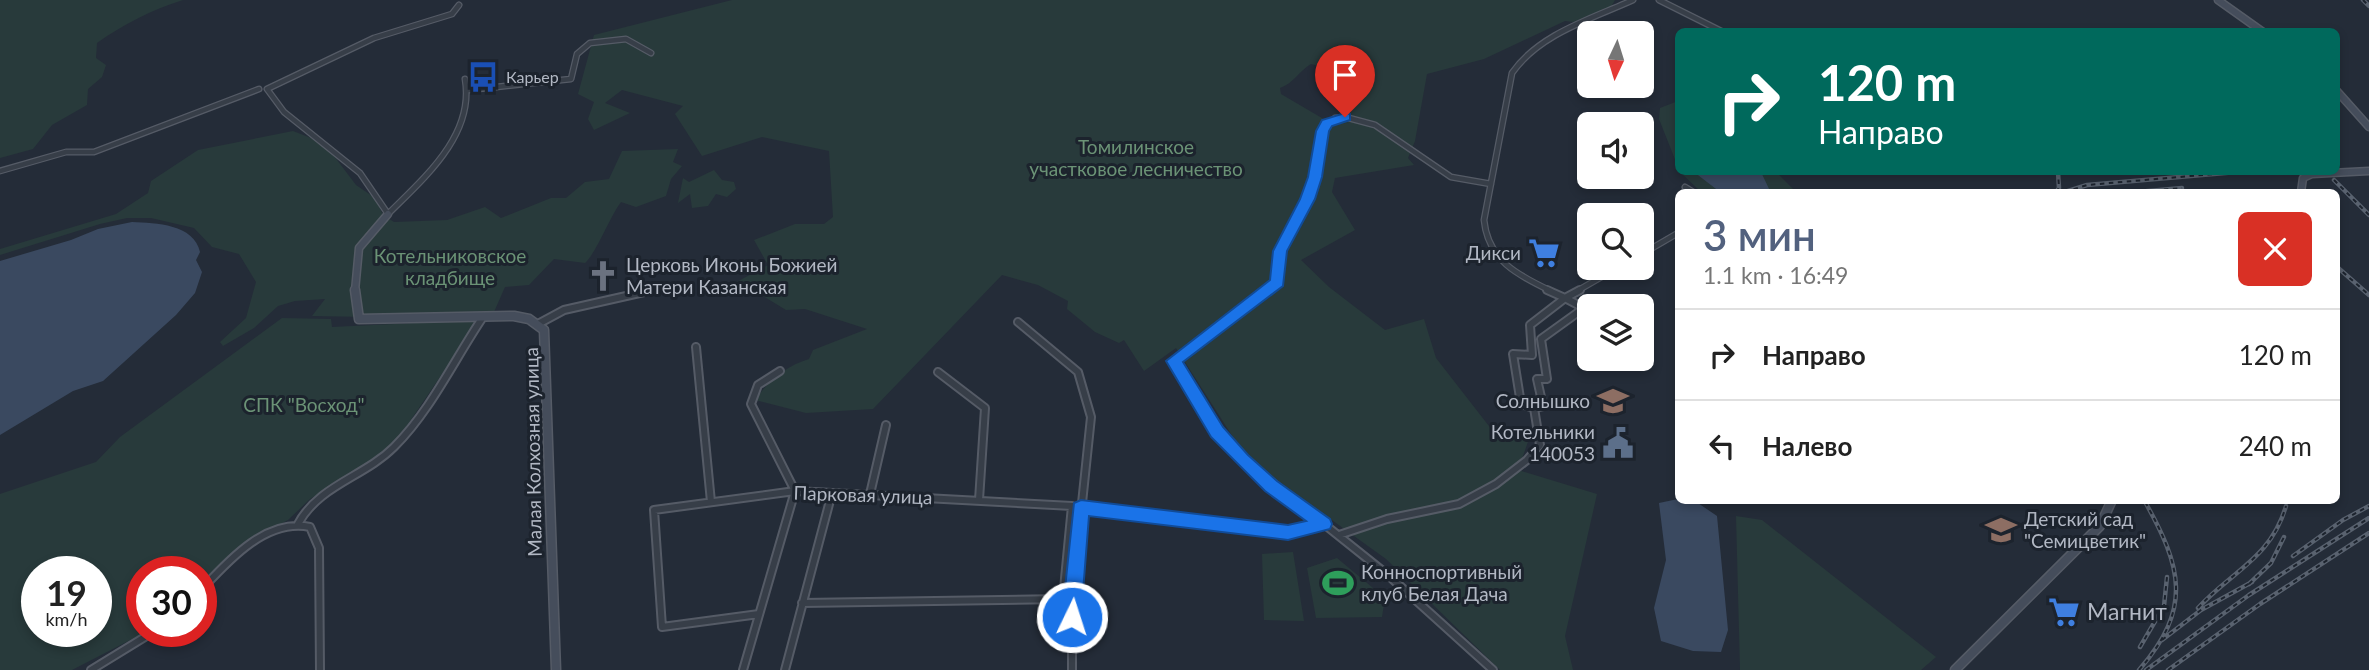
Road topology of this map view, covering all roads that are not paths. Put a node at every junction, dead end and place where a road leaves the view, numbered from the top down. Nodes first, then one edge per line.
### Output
1 (1633, 0) edge
2 (1659, 0) edge
3 (2218, 0) edge
4 (460, 5) dead end
5 (1715, 28) edge
6 (2257, 28) edge
7 (651, 53) dead end
8 (465, 79) dead end
9 (243, 88) dead end
10 (259, 89) junction
11 (267, 89) junction
12 (469, 90) junction
13 (2340, 94) edge
14 (2369, 127) edge
15 (2369, 171) edge
16 (0, 172) edge
17 (2340, 172) edge
18 (1491, 184) junction
19 (1685, 187) dead end
20 (1688, 189) edge
21 (388, 214) junction
22 (1675, 235) edge
23 (1654, 247) edge
24 (1597, 280) edge
25 (661, 288) dead end
26 (1566, 298) junction
27 (483, 316) junction
28 (1018, 322) dead end
29 (538, 324) junction
30 (696, 347) dead end
31 (780, 371) dead end
32 (938, 372) dead end
33 (1534, 408) junction
34 (887, 425) dead end
35 (795, 491) junction
36 (832, 492) junction
37 (870, 494) junction
38 (979, 500) junction
39 (711, 502) junction
40 (2110, 504) edge
41 (1081, 508) junction
42 (298, 524) junction
43 (1323, 524) junction
44 (1339, 535) junction
45 (217, 574) edge
46 (802, 603) junction
47 (759, 614) junction
48 (129, 647) edge
49 (92, 670) edge
50 (320, 670) edge
51 (556, 670) edge
52 (743, 670) edge
53 (785, 670) edge
54 (1072, 670) edge
55 (1493, 670) edge
56 (1955, 670) edge

1 - 18 street
2 - 5 street
3 - 6 street
4 - 11 street
7 - 12 street
8 - 12 street
9 - 10 street
10 - 11 street
10 - 16 street
11 - 21 street
12 - 21 street
13 - 14 street
15 - 17 street
18 - 26 street
18 - 43 street
19 - 20 street
21 - 27 street, Малая Колхозная улица
22 - 23 street
24 - 26 street
25 - 29 street
26 - 33 street
26 - 33 street
27 - 29 street, Малая Колхозная улица
27 - 42 street
28 - 41 street
29 - 51 street, Малая Колхозная улица
30 - 39 street
31 - 35 street
32 - 38 street
33 - 44 street
34 - 37 street
35 - 36 street, Парковая улица
35 - 39 street, Парковая улица
35 - 47 street
36 - 37 street, Парковая улица
36 - 46 street
37 - 38 street, Парковая улица
38 - 46 street, Парковая улица
39 - 47 street, Парковая улица
40 - 56 street
41 - 43 street
41 - 54 street
42 - 45 street
42 - 50 street
43 - 44 street
44 - 55 street
46 - 53 street
47 - 52 street
48 - 49 street

